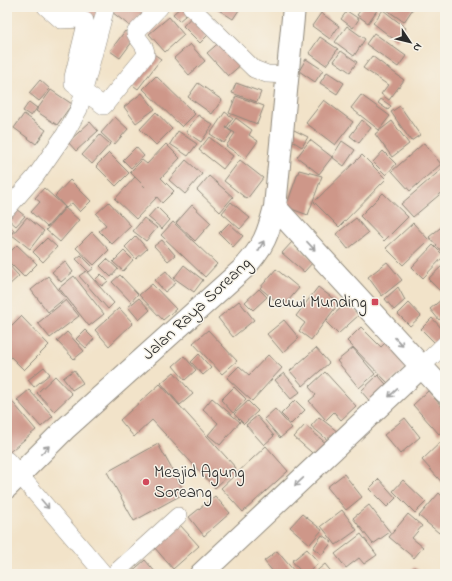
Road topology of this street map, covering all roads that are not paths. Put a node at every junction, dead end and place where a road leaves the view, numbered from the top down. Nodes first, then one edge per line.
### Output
1 (46, 7) edge
2 (106, 7) edge
3 (160, 7) edge
4 (191, 7) edge
5 (294, 7) edge
6 (287, 75) junction
7 (81, 90) junction
8 (275, 207) junction
9 (7, 209) edge
10 (445, 344) edge
11 (422, 366) junction
12 (445, 392) edge
13 (11, 474) edge
14 (178, 516) dead end
15 (104, 574) edge
16 (114, 574) edge
17 (201, 574) edge

1 - 7 street
2 - 7 street
3 - 7 street
4 - 6 street
5 - 6 main road, Jalan Raya Soreang
6 - 8 main road, Jalan Raya Soreang
7 - 9 street
8 -> 11 main road
13 -> 8 main road, Jalan Raya Soreang
10 - 11 street
11 - 12 main road
11 -> 17 main road
13 -> 15 street
14 - 16 street

